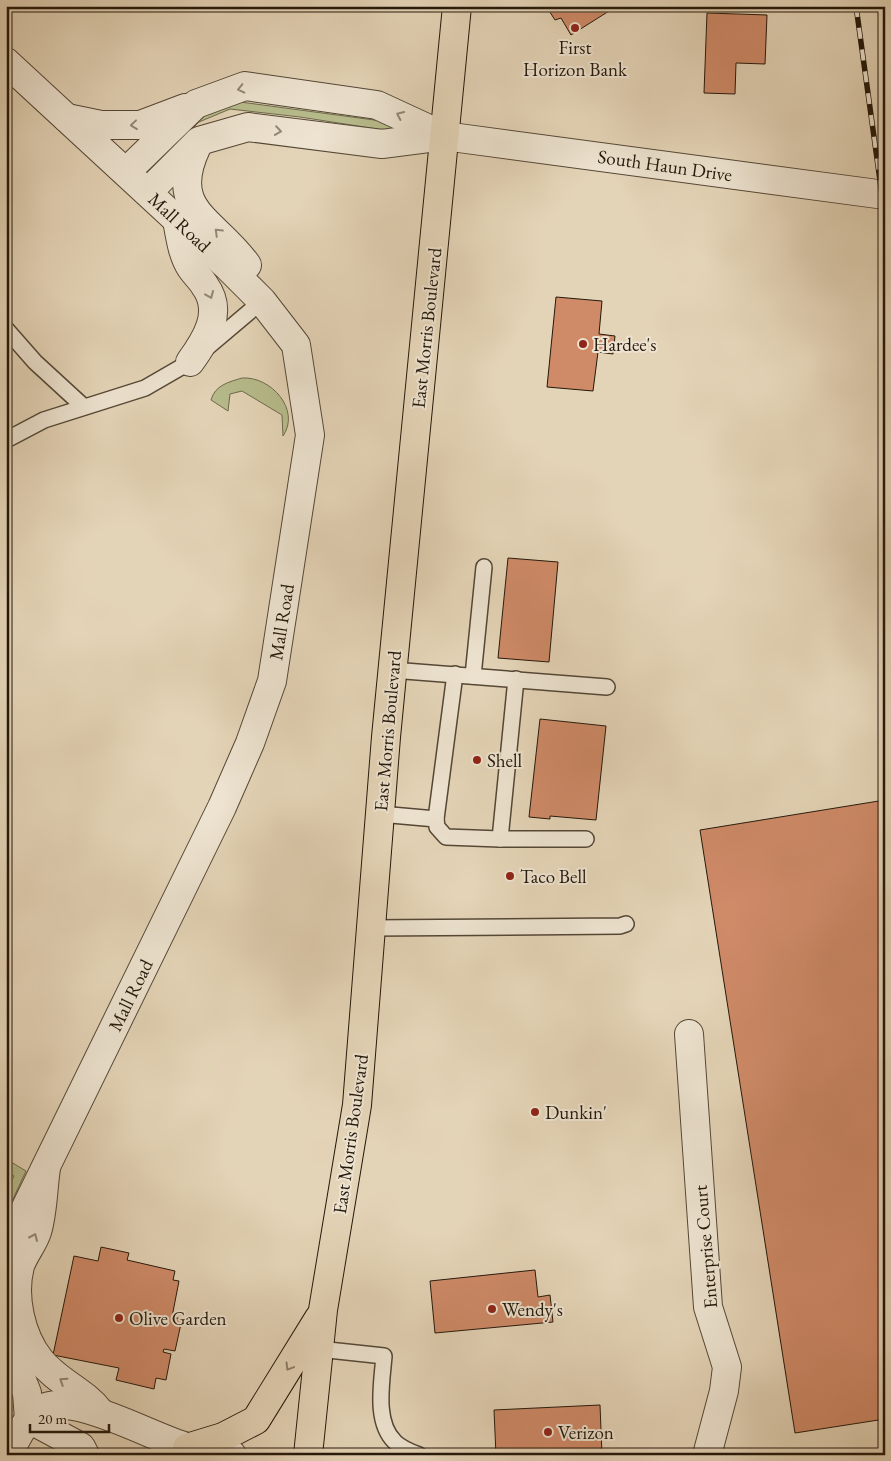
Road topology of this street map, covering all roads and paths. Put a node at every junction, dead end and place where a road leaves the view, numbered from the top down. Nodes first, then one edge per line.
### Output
1 (457, 6) edge
2 (6, 62) edge
3 (196, 104) junction
4 (67, 118) junction
5 (444, 136) junction
6 (199, 140) junction
7 (126, 172) junction
8 (148, 192) junction
9 (885, 195) edge
10 (177, 220) junction
11 (262, 301) junction
12 (6, 329) edge
13 (190, 362) junction
14 (84, 407) junction
15 (6, 440) edge
16 (484, 567) dead end
17 (392, 670) junction
18 (455, 674) junction
19 (473, 676) junction
20 (516, 680) junction
21 (607, 687) dead end
22 (380, 814) junction
23 (436, 819) junction
24 (500, 839) junction
25 (586, 839) dead end
26 (626, 924) dead end
27 (371, 928) junction
28 (689, 1034) dead end
29 (46, 1168) junction
30 (6, 1248) edge
31 (323, 1310) junction
32 (6, 1340) edge
33 (319, 1349) junction
34 (100, 1412) junction
35 (29, 1419) junction
36 (187, 1448) junction
37 (8, 1455) edge
38 (85, 1455) edge
39 (232, 1455) edge
40 (308, 1455) edge
41 (419, 1455) edge
42 (707, 1455) edge

1 - 5 main road, East Morris Boulevard
2 - 4 street, Mall Road
3 -> 4 street
5 -> 3 street, South Haun Drive
3 - 7 street, South Haun Drive
4 - 7 street, Mall Road
6 -> 5 street, South Haun Drive
5 - 9 street, South Haun Drive
5 - 17 main road, East Morris Boulevard
6 - 8 street
11 -> 6 street
7 - 8 street, Mall Road
8 - 10 street, Mall Road
10 - 11 street, Mall Road
10 -> 13 street
11 - 13 lane
11 - 29 street, Mall Road
12 - 14 lane
13 - 14 lane
14 - 15 lane
16 - 19 lane
17 - 18 lane
17 - 22 main road, East Morris Boulevard
18 - 19 lane
18 - 23 lane
19 - 20 lane
20 - 21 lane
20 - 24 lane
22 - 23 lane
22 - 27 main road, East Morris Boulevard
23 - 24 lane
24 - 25 lane
26 - 27 lane
27 - 31 main road, East Morris Boulevard
28 - 42 street, Enterprise Court
29 - 30 street, Mall Road
34 -> 29 street
31 - 33 main road, East Morris Boulevard
31 -> 36 main road
32 - 35 street
33 - 40 main road, East Morris Boulevard
33 - 41 lane
34 - 35 street
34 - 36 street
35 - 37 street
35 - 38 street
36 - 39 street

